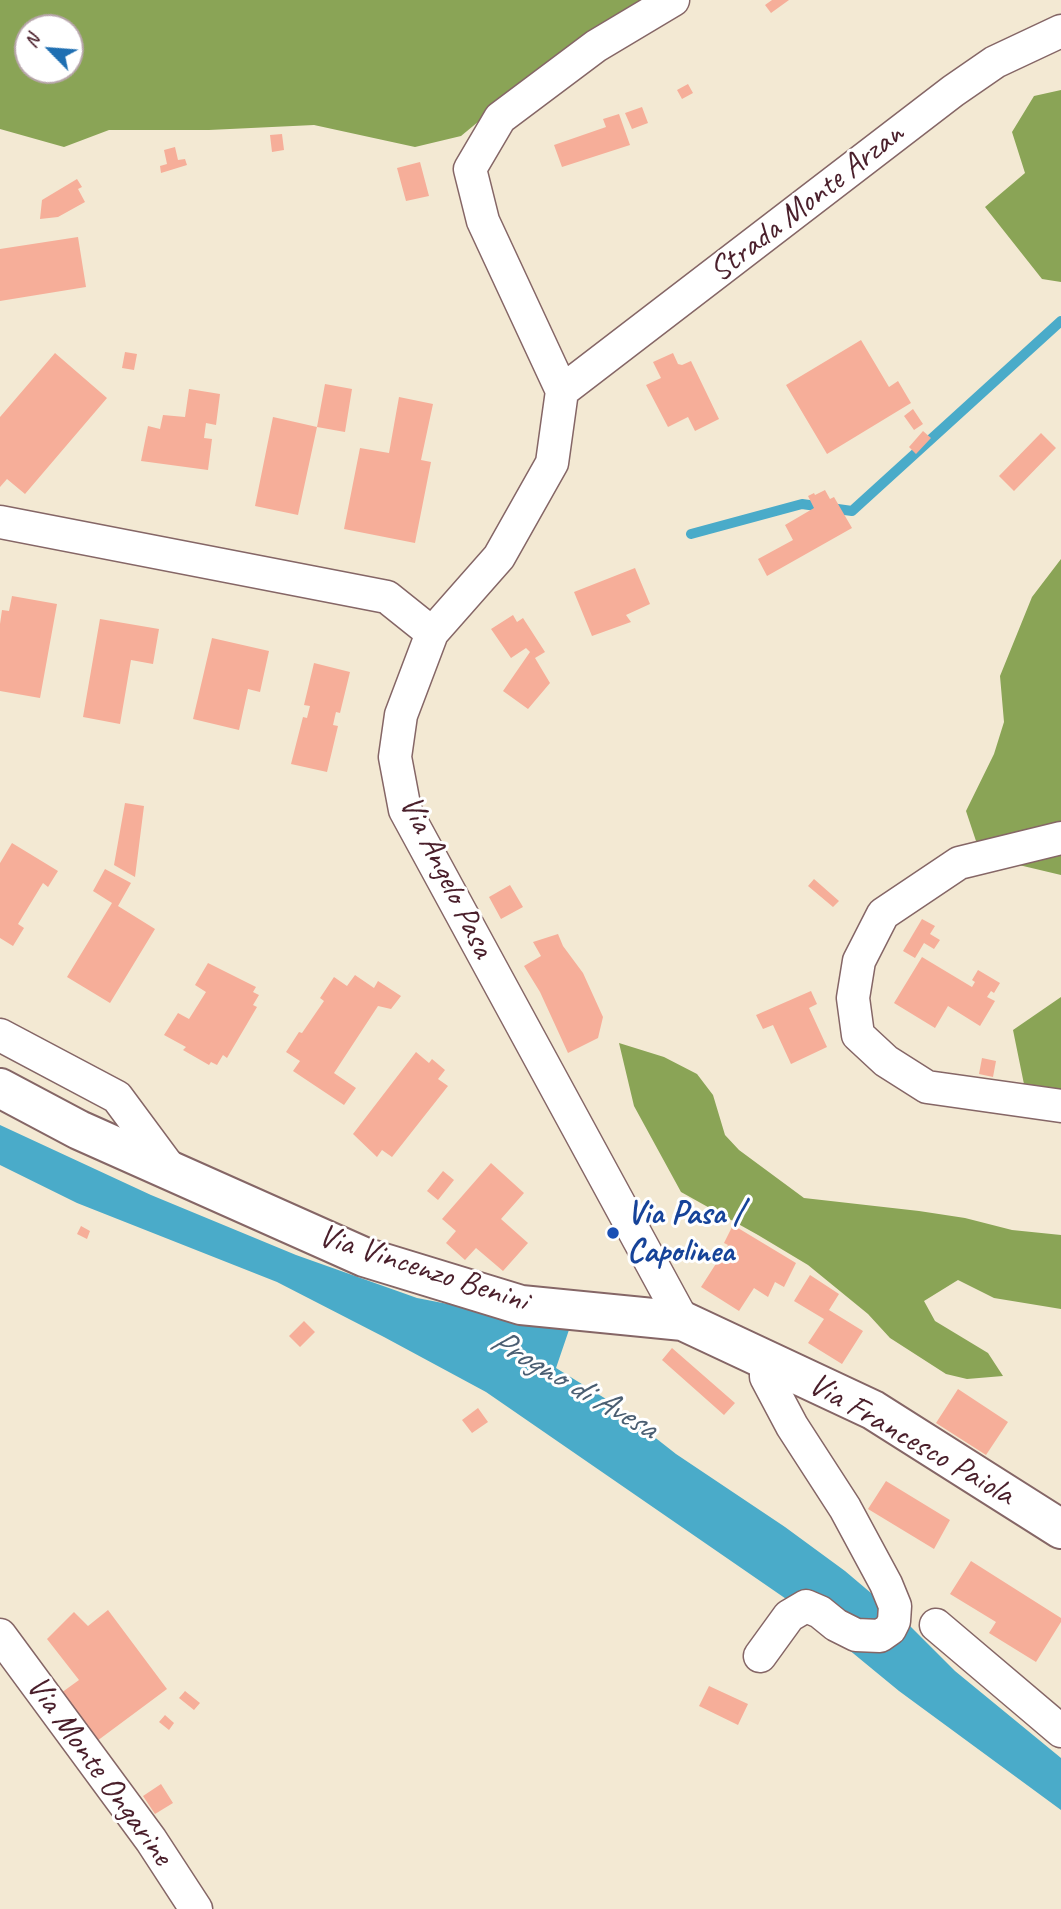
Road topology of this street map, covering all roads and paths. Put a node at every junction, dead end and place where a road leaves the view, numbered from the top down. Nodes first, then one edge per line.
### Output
1 (673, 0) edge
2 (1061, 31) edge
3 (562, 391) junction
4 (0, 522) edge
5 (432, 633) junction
6 (1061, 838) edge
7 (0, 1035) edge
8 (0, 1088) edge
9 (1061, 1106) edge
10 (174, 1174) junction
11 (683, 1321) junction
12 (766, 1360) junction
13 (1061, 1529) edge
14 (936, 1625) dead end
15 (0, 1635) edge
16 (760, 1656) dead end
17 (1061, 1731) edge
18 (197, 1909) edge

1 - 3 street
2 - 3 street, Strada Monte Arzan
3 - 5 street
4 - 5 street
5 - 11 street, Via Angelo Pasa
6 - 9 street
7 - 10 street, Via Vincenzo Benini
8 - 10 street, Via Vincenzo Benini
10 - 11 street, Via Vincenzo Benini
11 - 12 street, Via Francesco Paiola
12 - 13 street, Via Francesco Paiola
12 - 16 street
14 - 17 street
15 - 18 street, Via Monte Ongarine

